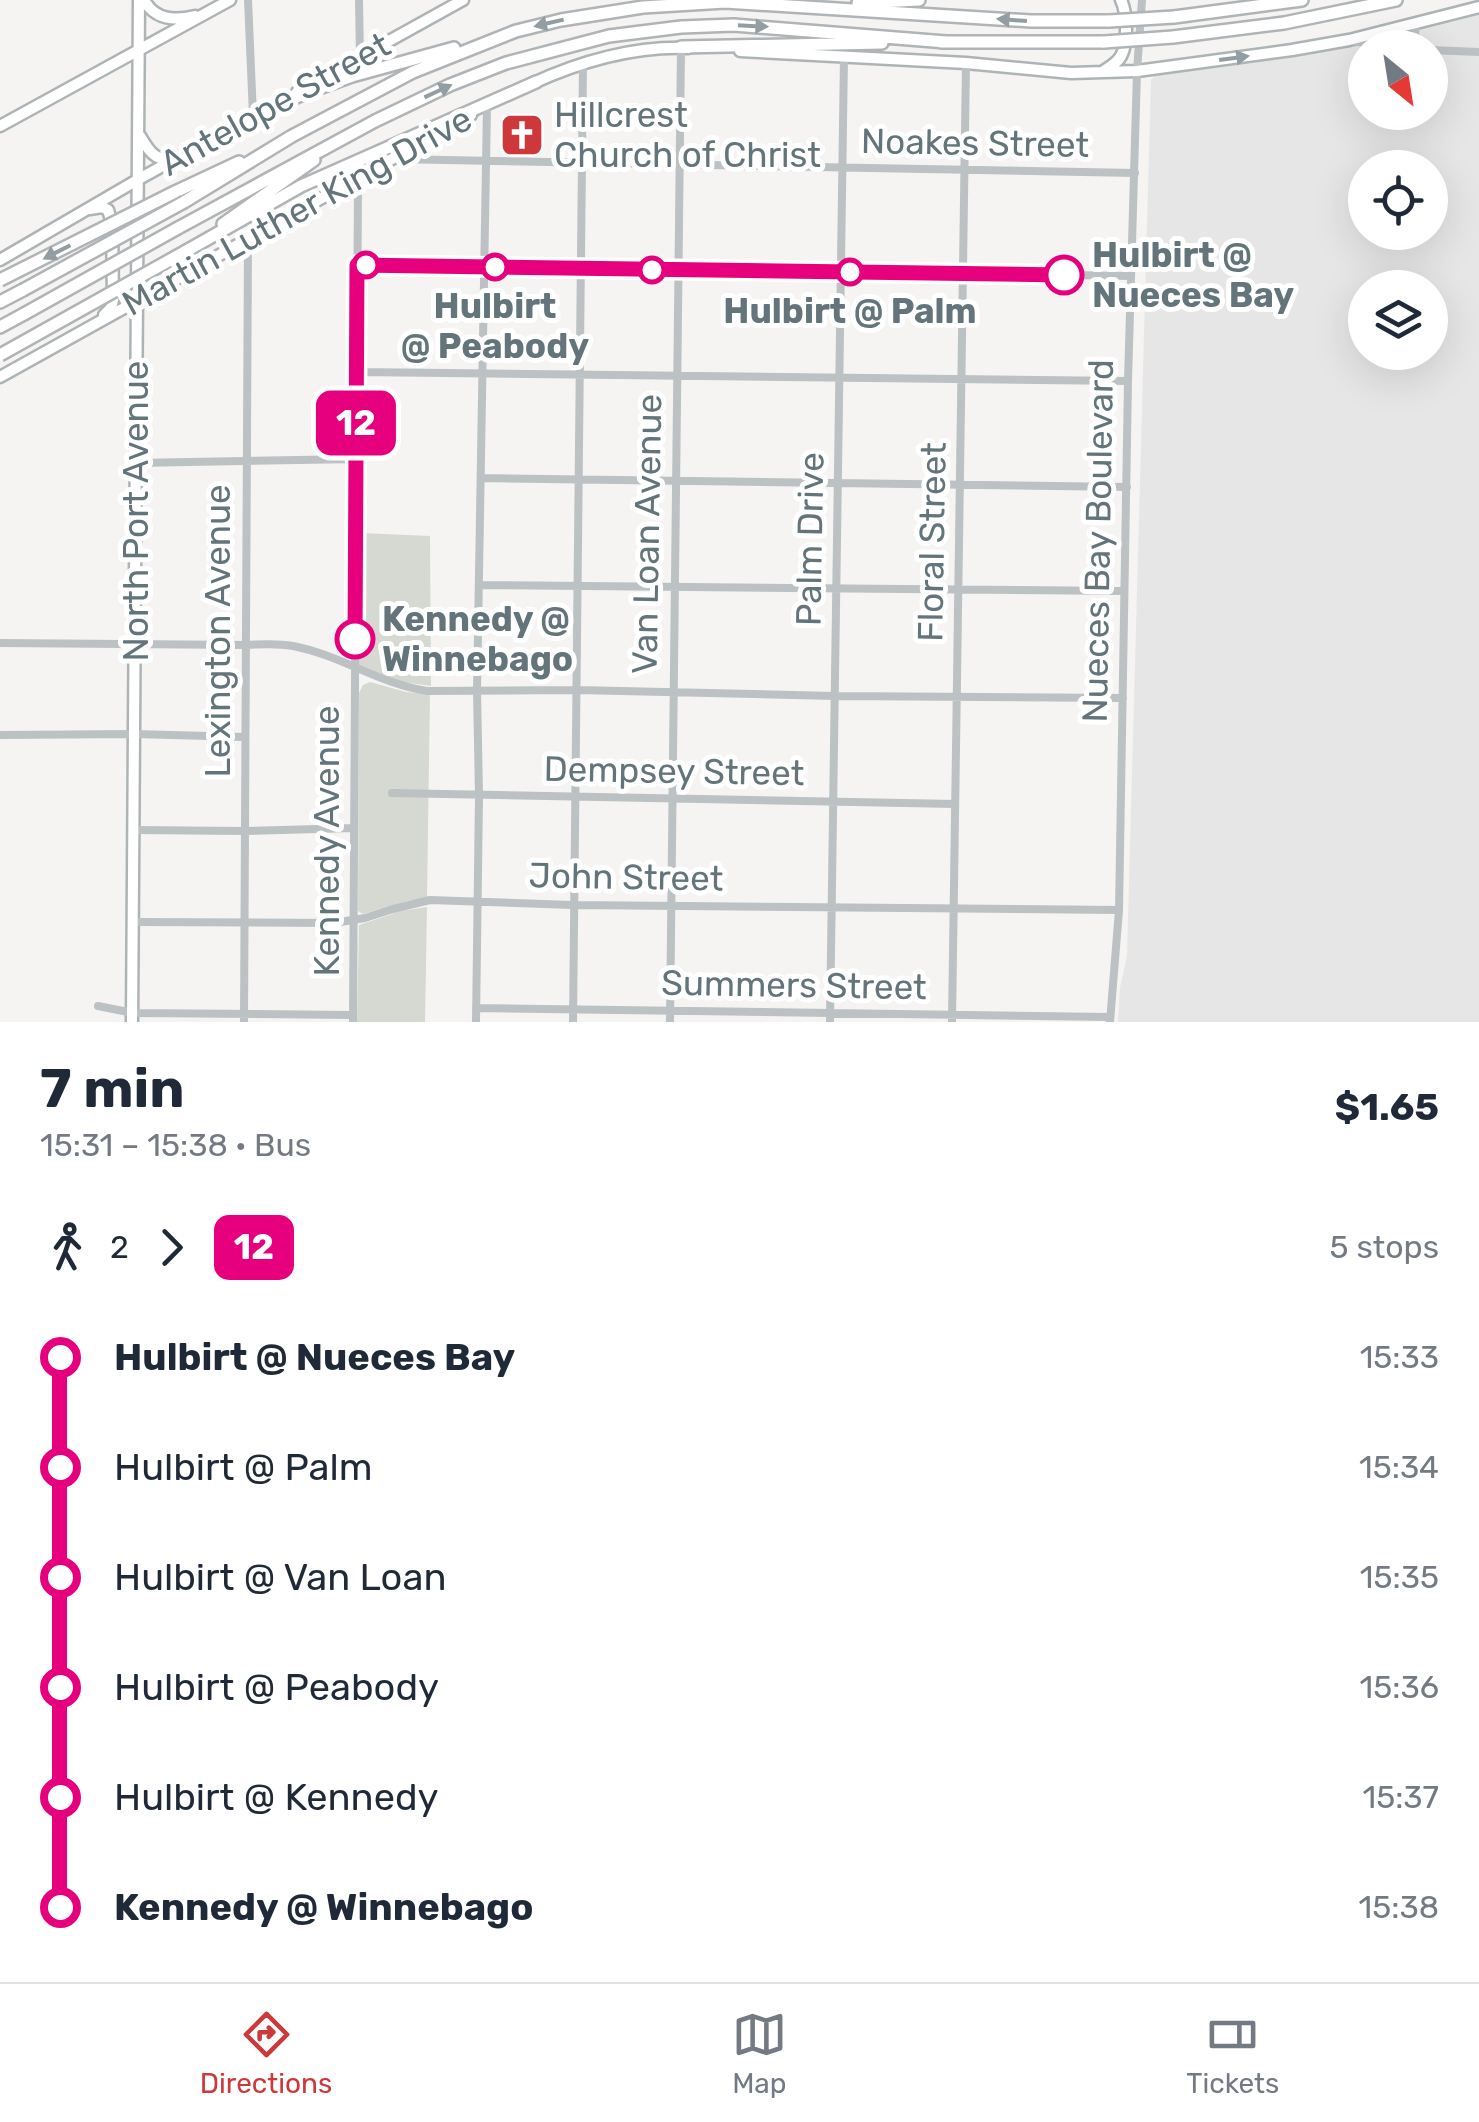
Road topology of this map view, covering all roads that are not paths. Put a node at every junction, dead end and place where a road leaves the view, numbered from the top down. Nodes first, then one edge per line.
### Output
1 (142, 0) edge
2 (248, 0) edge
3 (359, 0) edge
4 (463, 0) edge
5 (919, 0) edge
6 (1121, 0) edge
7 (1142, 0) edge
8 (1302, 0) edge
9 (1396, 0) edge
10 (227, 2) edge
11 (760, 4) junction
12 (1479, 7) edge
13 (1416, 24) junction
14 (1390, 30) edge
15 (1415, 30) edge
16 (516, 31) junction
17 (1348, 40) edge
18 (946, 42) junction
19 (682, 48) junction
20 (138, 50) junction
21 (1448, 51) edge
22 (1479, 52) edge
23 (844, 56) junction
24 (360, 57) junction
25 (966, 63) junction
26 (583, 64) junction
27 (1137, 71) junction
28 (1102, 72) junction
29 (536, 82) junction
30 (488, 106) junction
31 (253, 116) junction
32 (0, 126) edge
33 (351, 135) junction
34 (139, 136) junction
35 (177, 158) junction
36 (393, 160) junction
37 (486, 161) junction
38 (582, 163) junction
39 (680, 165) junction
40 (842, 168) junction
41 (965, 170) junction
42 (1135, 173) junction
43 (139, 179) junction
44 (358, 179) junction
45 (180, 197) junction
46 (88, 209) junction
47 (248, 240) junction
48 (188, 250) junction
49 (0, 260) edge
50 (357, 265) junction
51 (485, 267) junction
52 (580, 268) junction
53 (678, 270) junction
54 (841, 272) junction
55 (963, 274) junction
56 (1131, 276) junction
57 (0, 280) edge
58 (137, 299) junction
59 (0, 302) edge
60 (96, 322) junction
61 (0, 327) edge
62 (0, 356) edge
63 (356, 372) junction
64 (483, 374) junction
65 (579, 374) junction
66 (677, 375) junction
67 (0, 377) edge
68 (840, 377) junction
69 (962, 380) junction
70 (1128, 381) junction
71 (356, 459) junction
72 (246, 462) junction
73 (136, 463) junction
74 (481, 478) junction
75 (578, 480) junction
76 (676, 481) junction
77 (838, 484) junction
78 (960, 485) junction
79 (1127, 488) junction
80 (479, 585) junction
81 (576, 586) junction
82 (674, 587) junction
83 (836, 588) junction
84 (958, 590) junction
85 (1124, 591) junction
86 (0, 642) edge
87 (135, 643) junction
88 (246, 645) junction
89 (355, 668) junction
90 (477, 690) junction
91 (577, 690) junction
92 (672, 692) junction
93 (835, 696) junction
94 (957, 696) junction
95 (1123, 698) junction
96 (134, 734) junction
97 (0, 736) edge
98 (245, 737) junction
99 (392, 793) dead end
100 (479, 796) junction
101 (574, 796) junction
102 (671, 798) junction
103 (834, 802) junction
104 (955, 804) junction
105 (354, 828) junction
106 (134, 830) junction
107 (244, 831) junction
108 (477, 902) junction
109 (572, 905) junction
110 (670, 905) junction
111 (832, 908) junction
112 (954, 909) junction
113 (1120, 910) junction
114 (354, 921) junction
115 (134, 922) junction
116 (244, 922) junction
117 (98, 1006) dead end
118 (476, 1008) junction
119 (573, 1010) junction
120 (670, 1012) junction
121 (132, 1018) edge
122 (354, 1018) edge
123 (830, 1018) edge
124 (952, 1018) edge
125 (244, 1019) edge
126 (1110, 1019) edge
127 (476, 1022) edge
128 (572, 1022) edge
129 (670, 1022) edge

1 - 10 main road
1 - 20 main road, North Port Avenue
2 - 31 street
3 - 24 street
4 - 24 main road, Antelope Street
5 - 11 highway
6 - 28 main road
7 - 27 street, Nueces Bay Boulevard
8 -> 11 highway, bridge
9 - 18 highway, bridge
10 - 20 main road
11 -> 16 highway
12 - 13 main road, Martin Luther King Drive
13 - 14 main road, Martin Luther King Drive
13 - 15 street
16 - 31 highway
16 - 45 highway
27 -> 17 main road, Martin Luther King Drive
18 - 19 highway
33 -> 18 highway
19 - 23 main road, Martin Luther King Drive
19 - 26 main road, Martin Luther King Drive
19 - 39 street, Van Loan Avenue
20 - 32 main road
20 - 34 main road, North Port Avenue
21 - 22 street
23 - 25 main road, Martin Luther King Drive
23 - 40 street, Palm Drive
24 - 31 main road, Antelope Street
25 - 28 main road, Martin Luther King Drive
25 - 41 street, Floral Street
26 - 29 main road, Martin Luther King Drive
26 - 38 street
27 - 28 main road, Martin Luther King Drive
27 - 42 street, Nueces Bay Boulevard
29 - 30 main road, Martin Luther King Drive
29 - 48 highway
30 - 36 main road, Martin Luther King Drive
30 - 37 street
31 - 35 main road, Antelope Street
33 - 48 highway
33 - 61 highway, bridge
34 - 35 main road
34 - 43 main road, North Port Avenue
35 - 43 main road, Antelope Street
36 - 37 street, Noakes Street
36 - 44 main road, Martin Luther King Drive
37 - 38 street, Noakes Street
37 - 51 street
38 - 39 street, Noakes Street
38 - 52 street
39 - 40 street, Noakes Street
39 - 53 street, Van Loan Avenue
40 - 41 street, Noakes Street
40 - 54 street, Palm Drive
41 - 42 street, Noakes Street
41 - 55 street, Floral Street
42 - 56 street, Nueces Bay Boulevard
43 - 46 main road, Antelope Street
43 - 58 main road, North Port Avenue
44 - 47 main road, Martin Luther King Drive
44 - 50 street, Kennedy Avenue
45 -> 57 highway, bridge
45 - 59 highway, bridge
46 - 49 main road, Antelope Street
46 - 60 main road
47 - 58 main road, Martin Luther King Drive
47 - 72 street, Lexington Avenue
48 - 62 highway, bridge
50 - 51 street
50 - 63 street, Kennedy Avenue
51 - 52 street
51 - 64 street
52 - 53 street
52 - 65 street
53 - 54 street
53 - 66 street, Van Loan Avenue
54 - 55 street
54 - 68 street, Palm Drive
55 - 56 street
55 - 69 street, Floral Street
56 - 70 street, Nueces Bay Boulevard
58 - 60 main road, Martin Luther King Drive
58 - 73 main road, North Port Avenue
60 - 67 main road, Martin Luther King Drive
63 - 64 street
63 - 71 street, Kennedy Avenue
64 - 65 street
64 - 74 street
65 - 66 street
65 - 75 street
66 - 68 street
66 - 76 street, Van Loan Avenue
68 - 69 street
68 - 77 street, Palm Drive
69 - 70 street
69 - 78 street, Floral Street
70 - 79 street, Nueces Bay Boulevard
71 - 72 street
71 - 89 street, Kennedy Avenue
72 - 73 street
72 - 88 street, Lexington Avenue
73 - 87 main road, North Port Avenue
74 - 75 street
74 - 80 street
75 - 76 street
75 - 81 street
76 - 77 street
76 - 82 street, Van Loan Avenue
77 - 78 street
77 - 83 street, Palm Drive
78 - 79 street
78 - 84 street, Floral Street
79 - 85 street, Nueces Bay Boulevard
80 - 81 street
80 - 90 street
81 - 82 street
81 - 91 street
82 - 83 street
82 - 92 street, Van Loan Avenue
83 - 84 street
83 - 93 street, Palm Drive
84 - 85 street
84 - 94 street, Floral Street
85 - 95 street, Nueces Bay Boulevard
86 - 87 street
87 - 88 street
87 - 96 main road, North Port Avenue
88 - 89 street
88 - 98 street, Lexington Avenue
89 - 90 street
89 - 105 street, Kennedy Avenue
90 - 91 street
90 - 100 street
91 - 92 street
91 - 101 street
92 - 93 street
92 - 102 street, Van Loan Avenue
93 - 94 street
93 - 103 street, Palm Drive
94 - 95 street
94 - 104 street, Floral Street
95 - 113 street, Nueces Bay Boulevard
96 - 97 street
96 - 98 street
96 - 106 main road, North Port Avenue
98 - 107 street, Lexington Avenue
99 - 100 street, Dempsey Street
100 - 101 street, Dempsey Street
100 - 108 street
101 - 102 street, Dempsey Street
101 - 109 street
102 - 103 street, Dempsey Street
102 - 110 street, Van Loan Avenue
103 - 104 street, Dempsey Street
103 - 111 street, Palm Drive
104 - 112 street, Floral Street
105 - 107 street
105 - 114 street, Kennedy Avenue
106 - 107 street
106 - 115 main road, North Port Avenue
107 - 116 street, Lexington Avenue
108 - 109 street, John Street
108 - 114 street, John Street
108 - 118 street
109 - 110 street, John Street
109 - 119 street
110 - 111 street, John Street
110 - 120 street, Van Loan Avenue
111 - 112 street, John Street
111 - 123 street, Palm Drive
112 - 113 street, John Street
112 - 124 street, Floral Street
113 - 126 street, Nueces Bay Boulevard
114 - 116 street, John Street
114 - 122 street, Kennedy Avenue
115 - 116 street, John Street
115 - 121 main road, North Port Avenue
116 - 125 street, Lexington Avenue
117 - 121 street
118 - 119 street, Summers Street
118 - 127 street
119 - 120 street, Summers Street
119 - 128 street
120 - 123 street, Summers Street
120 - 129 street, Van Loan Avenue
121 - 125 street
122 - 125 street
123 - 124 street, Summers Street
124 - 126 street, Summers Street

